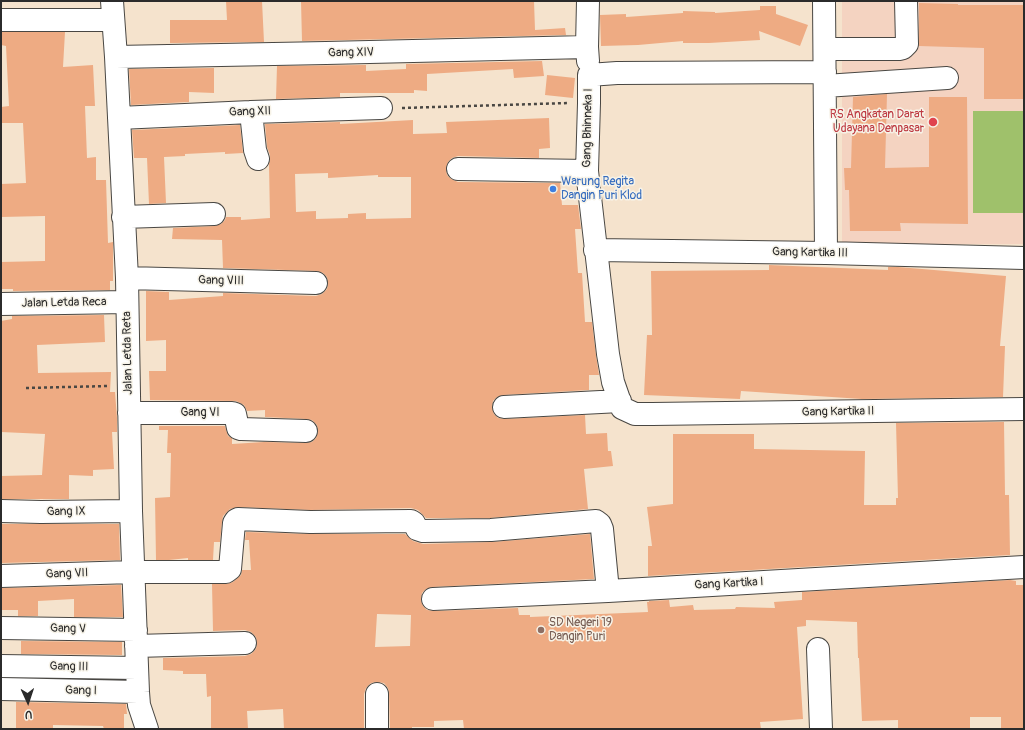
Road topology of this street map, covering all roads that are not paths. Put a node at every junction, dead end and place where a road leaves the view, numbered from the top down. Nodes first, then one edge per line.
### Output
1 (588, 1) edge
2 (824, 1) edge
3 (906, 1) edge
4 (112, 10) edge
5 (1, 20) edge
6 (587, 47) junction
7 (825, 49) junction
8 (116, 57) junction
9 (589, 75) junction
10 (947, 78) dead end
11 (825, 79) junction
12 (381, 108) road end
13 (251, 112) junction
14 (119, 118) junction
15 (258, 159) dead end
16 (458, 169) dead end
17 (587, 171) junction
18 (214, 214) dead end
19 (123, 217) junction
20 (596, 250) junction
21 (826, 253) junction
22 (1024, 258) edge
23 (126, 278) junction
24 (316, 283) dead end
25 (127, 302) junction
26 (1, 304) edge
27 (620, 401) junction
28 (504, 407) dead end
29 (1024, 409) edge
30 (129, 414) junction
31 (652, 414) joint
32 (306, 431) dead end
33 (1, 511) edge
34 (130, 511) junction
35 (1024, 567) edge
36 (133, 572) junction
37 (1, 576) edge
38 (608, 591) junction
39 (433, 599) dead end
40 (1, 628) edge
41 (136, 638) junction
42 (245, 643) dead end
43 (818, 649) dead end
44 (1, 666) edge
45 (137, 668) junction
46 (1, 689) edge
47 (377, 694) dead end
48 (139, 698) junction
49 (135, 729) edge
50 (147, 729) edge
51 (377, 729) edge
52 (822, 729) edge

1 - 6 street
2 - 7 street
3 - 7 street
4 - 5 street
4 - 8 street, Jalan Letda Reta
6 - 8 street, Gang XIV
6 - 9 street
7 - 11 street
8 - 14 street, Jalan Letda Reta
9 - 11 street, Gang Bhinneka I
9 - 17 street, Gang Bhinneka I
10 - 11 street, Gang Bhinneka I
11 - 21 street
12 - 13 street, Gang XII
13 - 14 street, Gang XII
13 - 15 street
14 - 19 street, Jalan Letda Reta
16 - 17 street
17 - 20 street, Gang Bhinneka I
18 - 19 street
19 - 23 street, Jalan Letda Reta
20 - 21 street, Gang Kartika III
20 - 27 street, Gang Bhinneka I
21 - 22 street, Gang Kartika III
23 - 24 street, Gang VIII
23 - 25 street, Jalan Letda Reta
25 - 26 street, Jalan Letda Reca
25 - 30 street, Jalan Letda Reta
27 - 28 street
27 - 31 street, Gang Bhinneka I
29 - 31 street, Gang Kartika II
30 - 32 street, Gang VI
30 - 34 street, Jalan Letda Reta
33 - 34 street, Gang IX
34 - 36 street, Jalan Letda Reta
35 - 38 street, Gang Kartika I
36 - 37 street, Gang VII
36 - 38 street, Gang VII
36 - 41 street, Jalan Letda Reta
38 - 39 street, Gang Kartika I
40 - 41 street, Gang V
41 - 42 street, Gang V
41 - 45 street, Jalan Letda Reta
43 - 52 street
44 - 45 street, Gang III
45 - 48 street, Jalan Letda Reta
46 - 48 street, Gang I
47 - 51 street
48 - 49 street
48 - 50 street

